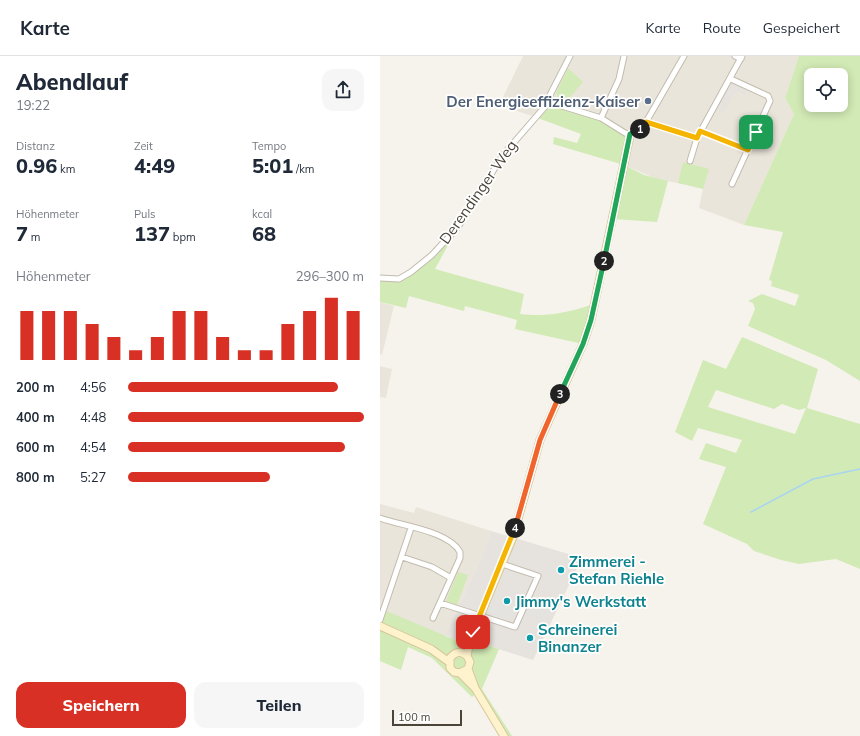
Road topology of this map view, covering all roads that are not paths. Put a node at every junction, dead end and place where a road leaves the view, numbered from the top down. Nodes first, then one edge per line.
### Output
1 (570, 56) edge
2 (624, 56) edge
3 (684, 56) edge
4 (735, 56) edge
5 (742, 57) edge
6 (731, 79) junction
7 (549, 102) junction
8 (601, 118) junction
9 (646, 122) junction
10 (700, 131) junction
11 (630, 134) junction
12 (697, 138) junction
13 (748, 150) junction
14 (690, 161) dead end
15 (732, 184) dead end
16 (380, 278) edge
17 (380, 518) edge
18 (411, 528) junction
19 (402, 556) junction
20 (502, 564) junction
21 (451, 578) junction
22 (440, 603) junction
23 (480, 616) junction
24 (433, 618) dead end
25 (380, 620) edge
26 (380, 626) edge
27 (470, 640) junction
28 (431, 649) junction
29 (456, 653) junction
30 (467, 656) junction
31 (449, 662) junction
32 (468, 669) junction
33 (460, 673) junction
34 (475, 688) junction
35 (504, 736) edge

1 - 7 street
2 - 8 street
3 - 9 street
4 - 5 street
5 - 6 street
6 - 10 street
6 - 13 street
7 - 8 street
7 - 16 street, Derendinger Weg
8 - 11 street
9 - 11 street
9 - 12 street
10 - 12 street
10 - 13 street
11 - 20 street
12 - 14 street
13 - 15 street
17 - 18 street
18 - 19 street
18 - 21 street
19 - 21 street
19 - 25 street
20 - 23 street
20 - 23 street
21 - 22 street
22 - 23 street
22 - 24 street
23 - 27 street
26 - 28 street
27 - 29 street
27 - 30 street
28 - 29 street
28 - 31 street
29 - 30 street
29 - 31 street
30 - 32 street
31 - 33 street
32 - 33 street
32 - 34 street
33 - 34 street
34 - 35 street

